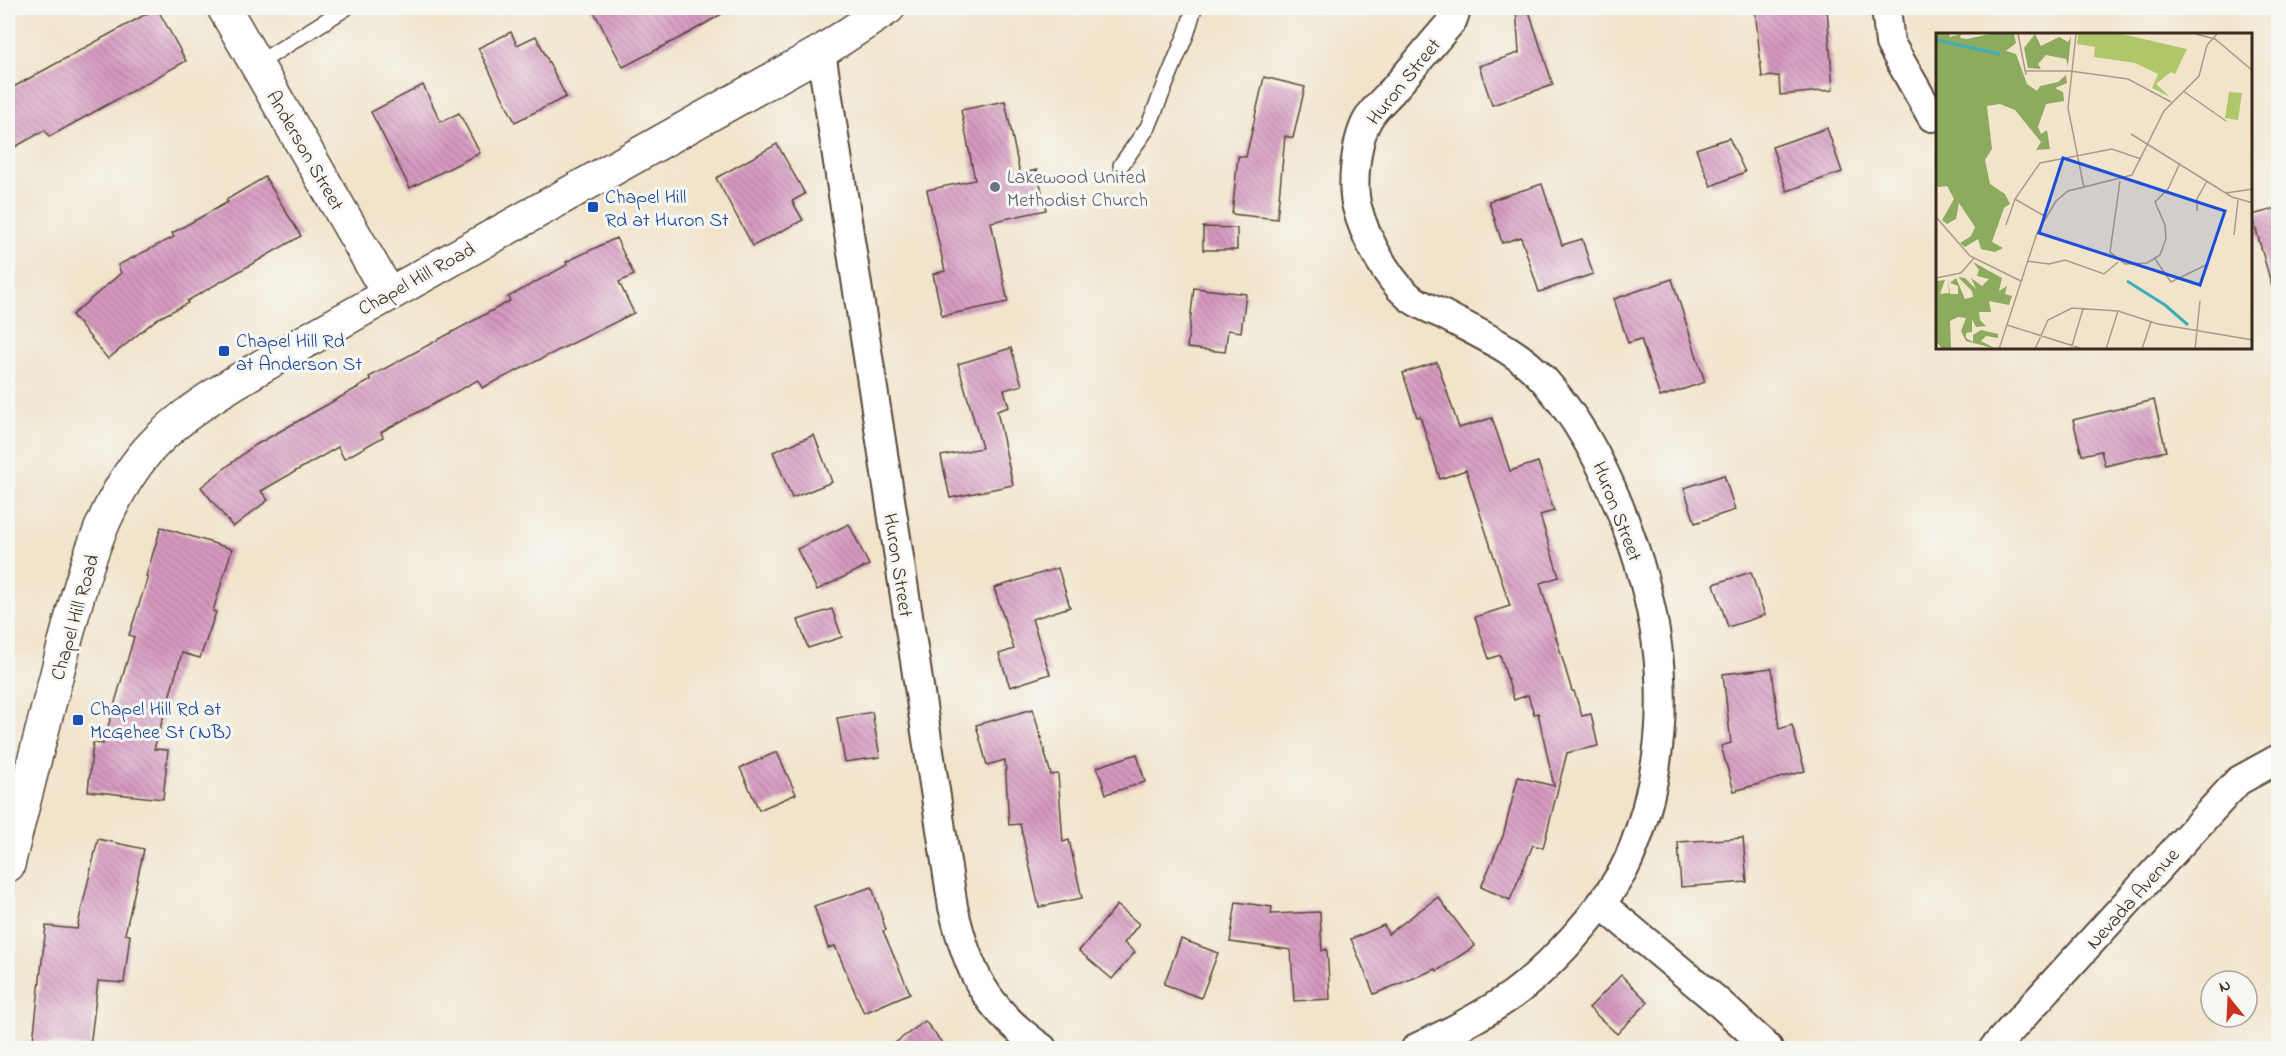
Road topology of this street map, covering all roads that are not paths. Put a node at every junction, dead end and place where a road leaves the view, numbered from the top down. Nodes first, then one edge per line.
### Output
1 (224, 8) edge
2 (346, 8) edge
3 (888, 8) edge
4 (1194, 8) edge
5 (1457, 8) edge
6 (1886, 8) edge
7 (820, 52) junction
8 (257, 64) junction
9 (1932, 117) dead end
10 (1121, 165) dead end
11 (388, 293) junction
12 (2278, 759) edge
13 (13, 817) edge
14 (8, 865) edge
15 (1601, 904) junction
16 (1042, 1048) edge
17 (1416, 1048) edge
18 (1768, 1048) edge
19 (1994, 1048) edge

1 - 8 street, Anderson Street
2 - 8 lane
3 - 7 street, Chapel Hill Road
4 - 10 lane
5 - 15 street, Huron Street
6 - 9 street
7 - 11 street, Chapel Hill Road
7 - 16 street, Huron Street
8 - 11 street, Anderson Street
11 - 13 street, Chapel Hill Road
12 - 19 street, Nevada Avenue
13 - 14 street, Chapel Hill Road
15 - 17 street, Huron Street
15 - 18 street

